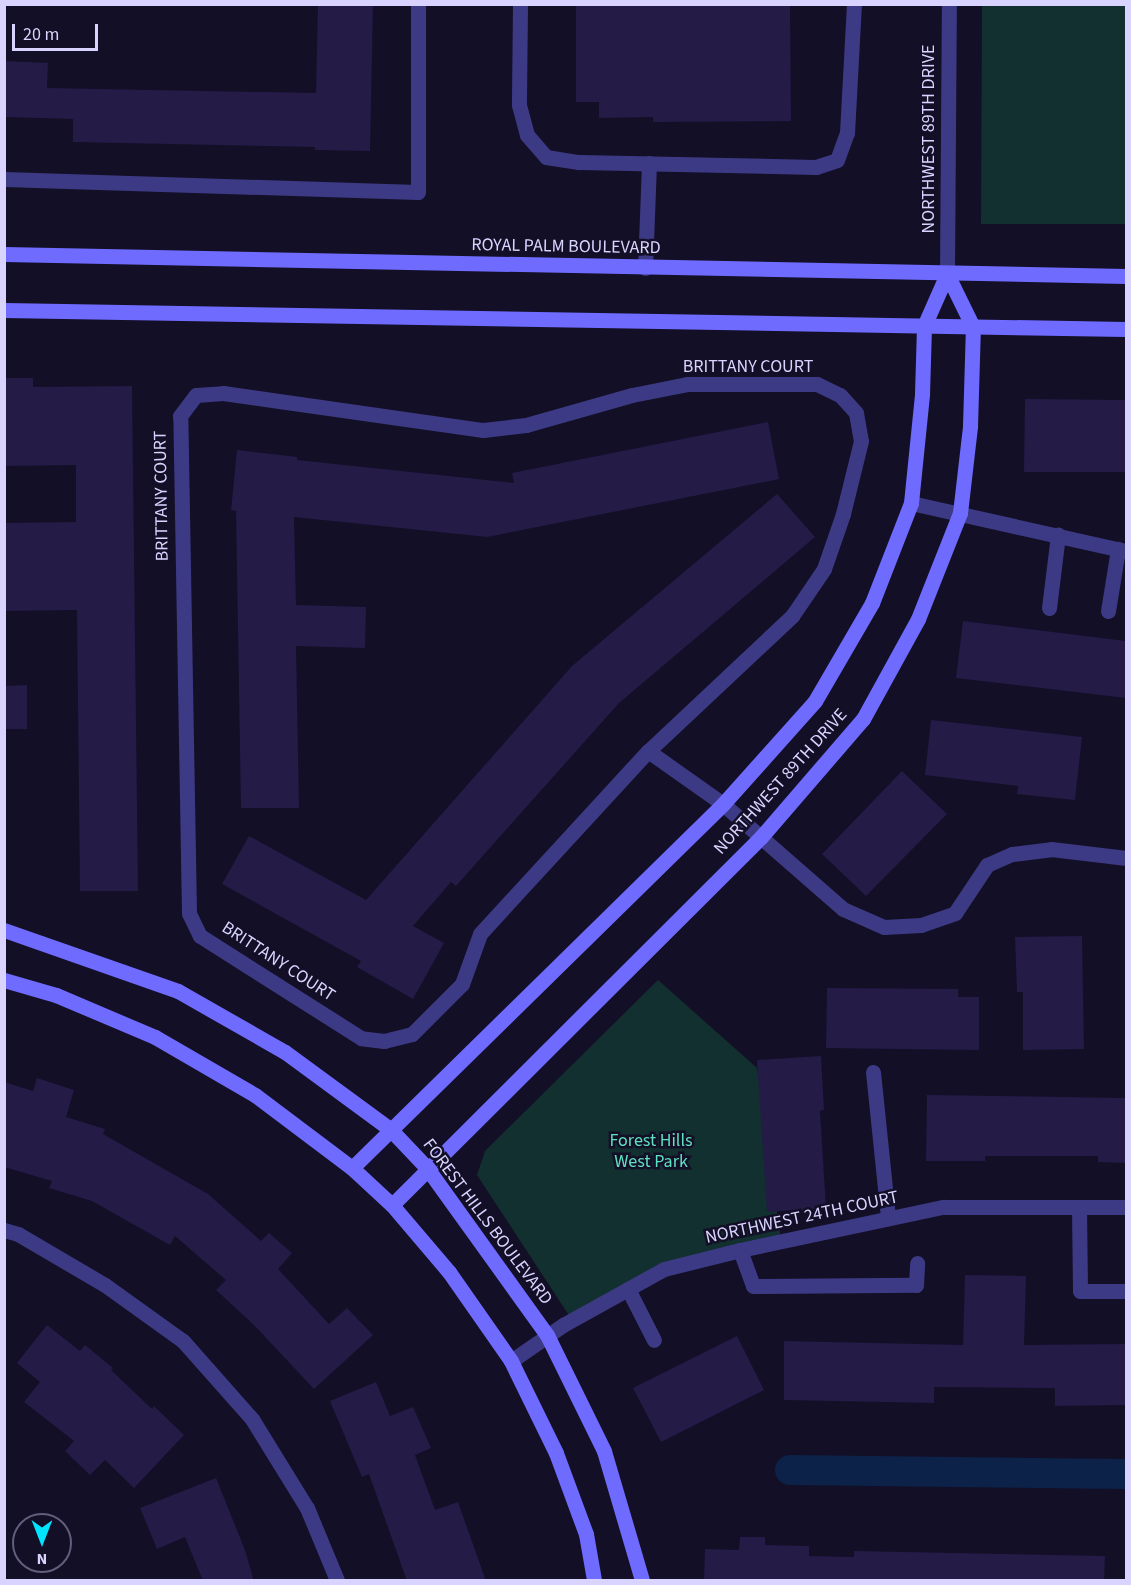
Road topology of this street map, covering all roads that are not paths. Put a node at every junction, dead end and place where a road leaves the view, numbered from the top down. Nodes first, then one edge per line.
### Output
1 (418, 4) edge
2 (520, 4) edge
3 (854, 4) edge
4 (949, 4) edge
5 (649, 163) junction
6 (4, 179) edge
7 (4, 254) edge
8 (645, 268) junction
9 (947, 274) junction
10 (1126, 276) edge
11 (4, 310) edge
12 (924, 326) junction
13 (973, 327) junction
14 (1126, 329) edge
15 (911, 503) junction
16 (960, 513) junction
17 (1058, 535) junction
18 (1122, 550) edge
19 (1049, 608) dead end
20 (1108, 611) dead end
21 (648, 751) junction
22 (723, 804) junction
23 (761, 837) junction
24 (1126, 858) edge
25 (4, 930) edge
26 (4, 980) edge
27 (873, 1072) dead end
28 (391, 1130) junction
29 (352, 1168) junction
30 (427, 1168) junction
31 (392, 1205) junction
32 (1078, 1207) junction
33 (1126, 1207) edge
34 (888, 1218) junction
35 (4, 1230) edge
36 (740, 1250) junction
37 (917, 1263) dead end
38 (628, 1289) junction
39 (1126, 1291) edge
40 (547, 1335) junction
41 (654, 1340) dead end
42 (511, 1361) junction
43 (337, 1581) edge
44 (594, 1581) edge
45 (642, 1581) edge

1 - 6 street
2 - 5 street
3 - 5 street
4 - 9 street, NORTHWEST 89TH DRIVE
5 - 8 street
7 - 8 street, ROYAL PALM BOULEVARD
8 - 9 street, ROYAL PALM BOULEVARD
9 - 10 street, ROYAL PALM BOULEVARD
9 - 12 street, NORTHWEST 89TH DRIVE
9 - 13 street, NORTHWEST 89TH DRIVE
11 - 12 street
12 - 13 street
12 - 15 street, NORTHWEST 89TH DRIVE
13 - 14 street
13 - 16 street, NORTHWEST 89TH DRIVE
15 - 16 street
15 - 22 street, NORTHWEST 89TH DRIVE
16 - 17 street
16 - 23 street, NORTHWEST 89TH DRIVE
17 - 18 street
17 - 19 street
18 - 20 street
21 - 21 street, BRITTANY COURT
21 - 22 street
22 - 23 street
22 - 28 street, NORTHWEST 89TH DRIVE
23 - 24 street
23 - 30 street, NORTHWEST 89TH DRIVE
25 - 28 street, FOREST HILLS BOULEVARD
26 - 29 street
27 - 34 street
28 - 29 street, NORTHWEST 89TH DRIVE
28 - 30 street, FOREST HILLS BOULEVARD
29 - 31 street
30 - 31 street, NORTHWEST 89TH DRIVE
30 - 40 street, FOREST HILLS BOULEVARD
31 - 42 street
32 - 33 street, NORTHWEST 24TH COURT
32 - 34 street, NORTHWEST 24TH COURT
32 - 39 street
34 - 36 street, NORTHWEST 24TH COURT
35 - 43 street
36 - 37 street
36 - 38 street, NORTHWEST 24TH COURT
38 - 40 street, NORTHWEST 24TH COURT
38 - 41 street
40 - 42 street, NORTHWEST 24TH COURT
40 - 45 street, FOREST HILLS BOULEVARD
42 - 44 street

